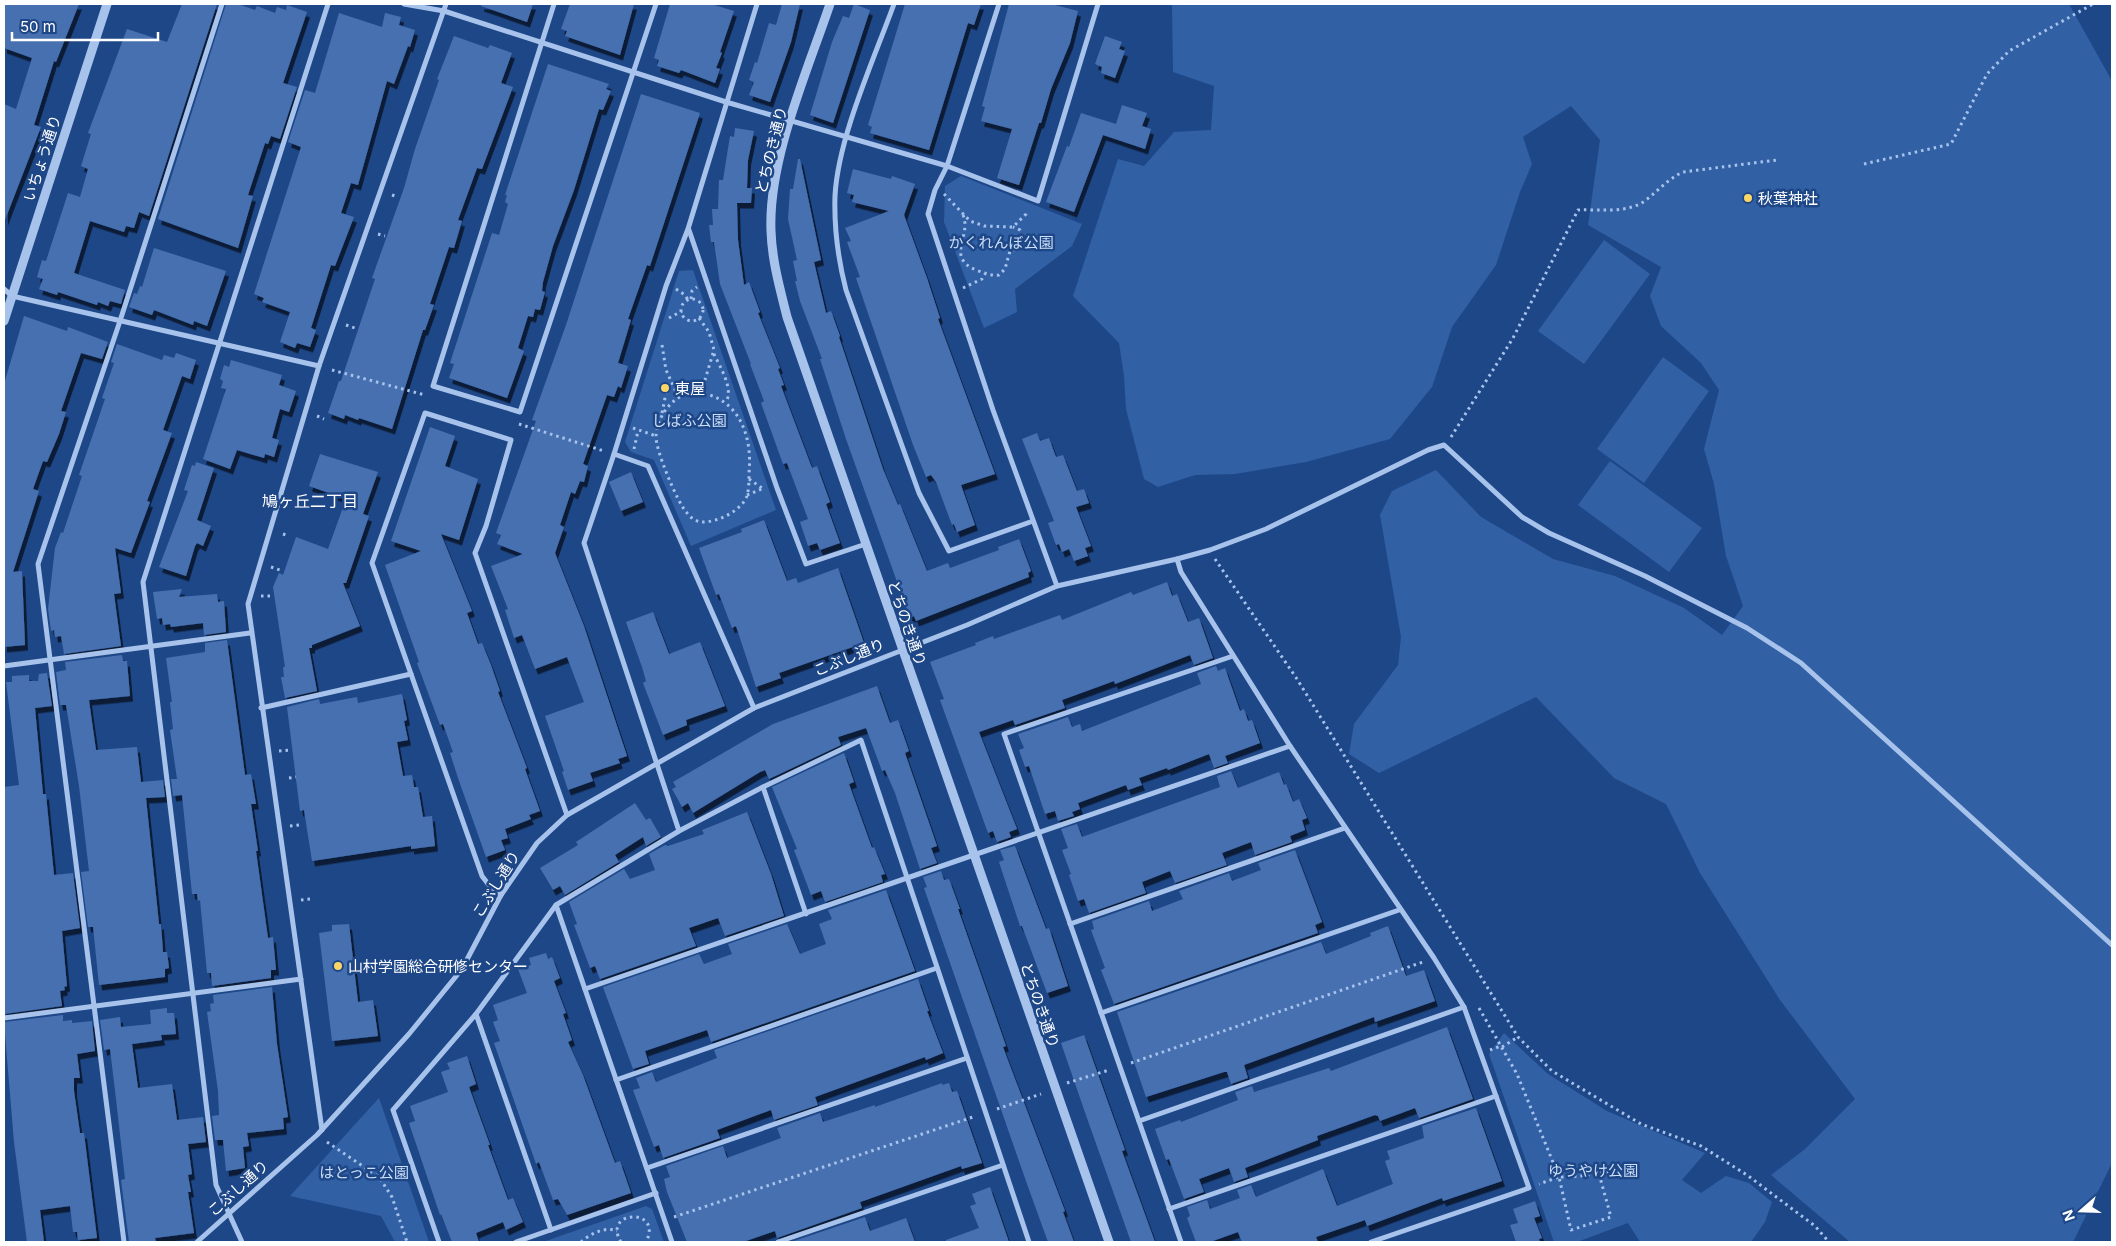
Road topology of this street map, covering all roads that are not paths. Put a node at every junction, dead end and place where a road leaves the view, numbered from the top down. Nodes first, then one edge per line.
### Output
1 (107, 4) edge
2 (222, 4) edge
3 (328, 4) edge
4 (404, 4) edge
5 (446, 4) edge
6 (554, 4) edge
7 (656, 4) edge
8 (757, 4) edge
9 (830, 4) edge
10 (894, 4) edge
11 (1000, 4) edge
12 (1098, 4) edge
13 (444, 11) junction
14 (542, 43) junction
15 (633, 72) junction
16 (726, 102) junction
17 (791, 121) junction
18 (846, 138) junction
19 (947, 166) junction
20 (688, 229) junction
21 (4, 289) edge
22 (12, 296) junction
23 (4, 301) edge
24 (120, 321) junction
25 (4, 322) edge
26 (218, 343) junction
27 (320, 366) junction
28 (614, 454) junction
29 (1033, 521) junction
30 (866, 544) junction
31 (1177, 559) junction
32 (1057, 586) junction
33 (250, 633) junction
34 (152, 646) junction
35 (902, 650) junction
36 (1233, 656) junction
37 (49, 660) junction
38 (4, 666) edge
39 (411, 674) junction
40 (262, 708) junction
41 (754, 708) junction
42 (1290, 746) junction
43 (656, 763) junction
44 (762, 787) junction
45 (567, 816) junction
46 (1345, 828) junction
47 (679, 832) junction
48 (1038, 834) junction
49 (974, 855) junction
50 (907, 880) junction
51 (501, 895) junction
52 (556, 905) junction
53 (1399, 910) junction
54 (806, 914) junction
55 (1070, 924) junction
56 (2112, 945) edge
57 (937, 968) junction
58 (301, 979) junction
59 (585, 989) junction
60 (191, 993) junction
61 (93, 1006) junction
62 (1464, 1007) junction
63 (1101, 1012) junction
64 (476, 1014) junction
65 (4, 1018) edge
66 (967, 1058) junction
67 (616, 1080) junction
68 (1496, 1096) junction
69 (1139, 1121) junction
70 (322, 1130) junction
71 (1003, 1165) junction
72 (647, 1168) junction
73 (656, 1193) junction
74 (1169, 1209) junction
75 (229, 1213) junction
76 (550, 1230) junction
77 (124, 1242) edge
78 (197, 1242) edge
79 (242, 1242) edge
80 (439, 1242) edge
81 (516, 1242) edge
82 (672, 1242) edge
83 (778, 1242) edge
84 (1029, 1242) edge
85 (1109, 1242) edge
86 (1181, 1242) edge
87 (1371, 1242) edge

1 - 22 street, いちょう通り
2 - 24 street
3 - 26 street
4 - 13 street
5 - 13 street
6 - 14 street
7 - 15 street
8 - 16 street
9 - 17 street, とちのき通り
10 - 18 street
11 - 19 street
12 - 19 street
13 - 14 street
13 - 27 street
14 - 15 street
14 - 15 street
15 - 16 street
16 - 17 street
16 - 20 street
17 - 18 street
17 - 30 street, とちのき通り
18 - 19 street
18 - 29 street
19 - 29 street
20 - 28 street
20 - 30 street
21 - 22 street
22 - 23 street
22 - 24 street
22 - 25 street, いちょう通り
24 - 26 street
24 - 37 street
26 - 27 street
26 - 34 street
27 - 33 street
28 - 41 street
28 - 43 street
29 - 32 street
30 - 35 street, とちのき通り
31 - 32 street, こぶし通り
31 - 36 street
31 - 56 street, こぶし通り
32 - 35 street, こぶし通り
33 - 34 street
33 - 40 street
34 - 37 street
34 - 60 street
35 - 41 street, こぶし通り
35 - 49 street, とちのき通り
36 - 42 street
36 - 48 street
37 - 38 street
37 - 61 street
39 - 40 street
39 - 45 street
39 - 51 street
40 - 58 street
41 - 43 street, こぶし通り
42 - 46 street
42 - 48 street
43 - 45 street, こぶし通り
43 - 47 street
44 - 47 street
44 - 50 street
44 - 54 street
45 - 51 street, こぶし通り
46 - 53 street
46 - 55 street
47 - 52 street
48 - 49 street
48 - 55 street
49 - 50 street
49 - 85 street, とちのき通り
50 - 54 street
50 - 57 street
51 - 70 street, こぶし通り
52 - 59 street
52 - 64 street
53 - 62 street
53 - 63 street
54 - 59 street
55 - 63 street
57 - 66 street
57 - 67 street
58 - 60 street
58 - 70 street
59 - 67 street
60 - 61 street
60 - 75 street
61 - 65 street
61 - 77 street
62 - 68 street
62 - 69 street
63 - 69 street
64 - 76 street
64 - 80 street
66 - 71 street
66 - 72 street
67 - 72 street
68 - 74 street
68 - 87 street
69 - 74 street
70 - 75 street, こぶし通り
71 - 83 street
71 - 84 street
72 - 73 street
73 - 76 street
73 - 82 street
74 - 86 street
75 - 78 street, こぶし通り
75 - 79 street
76 - 81 street

